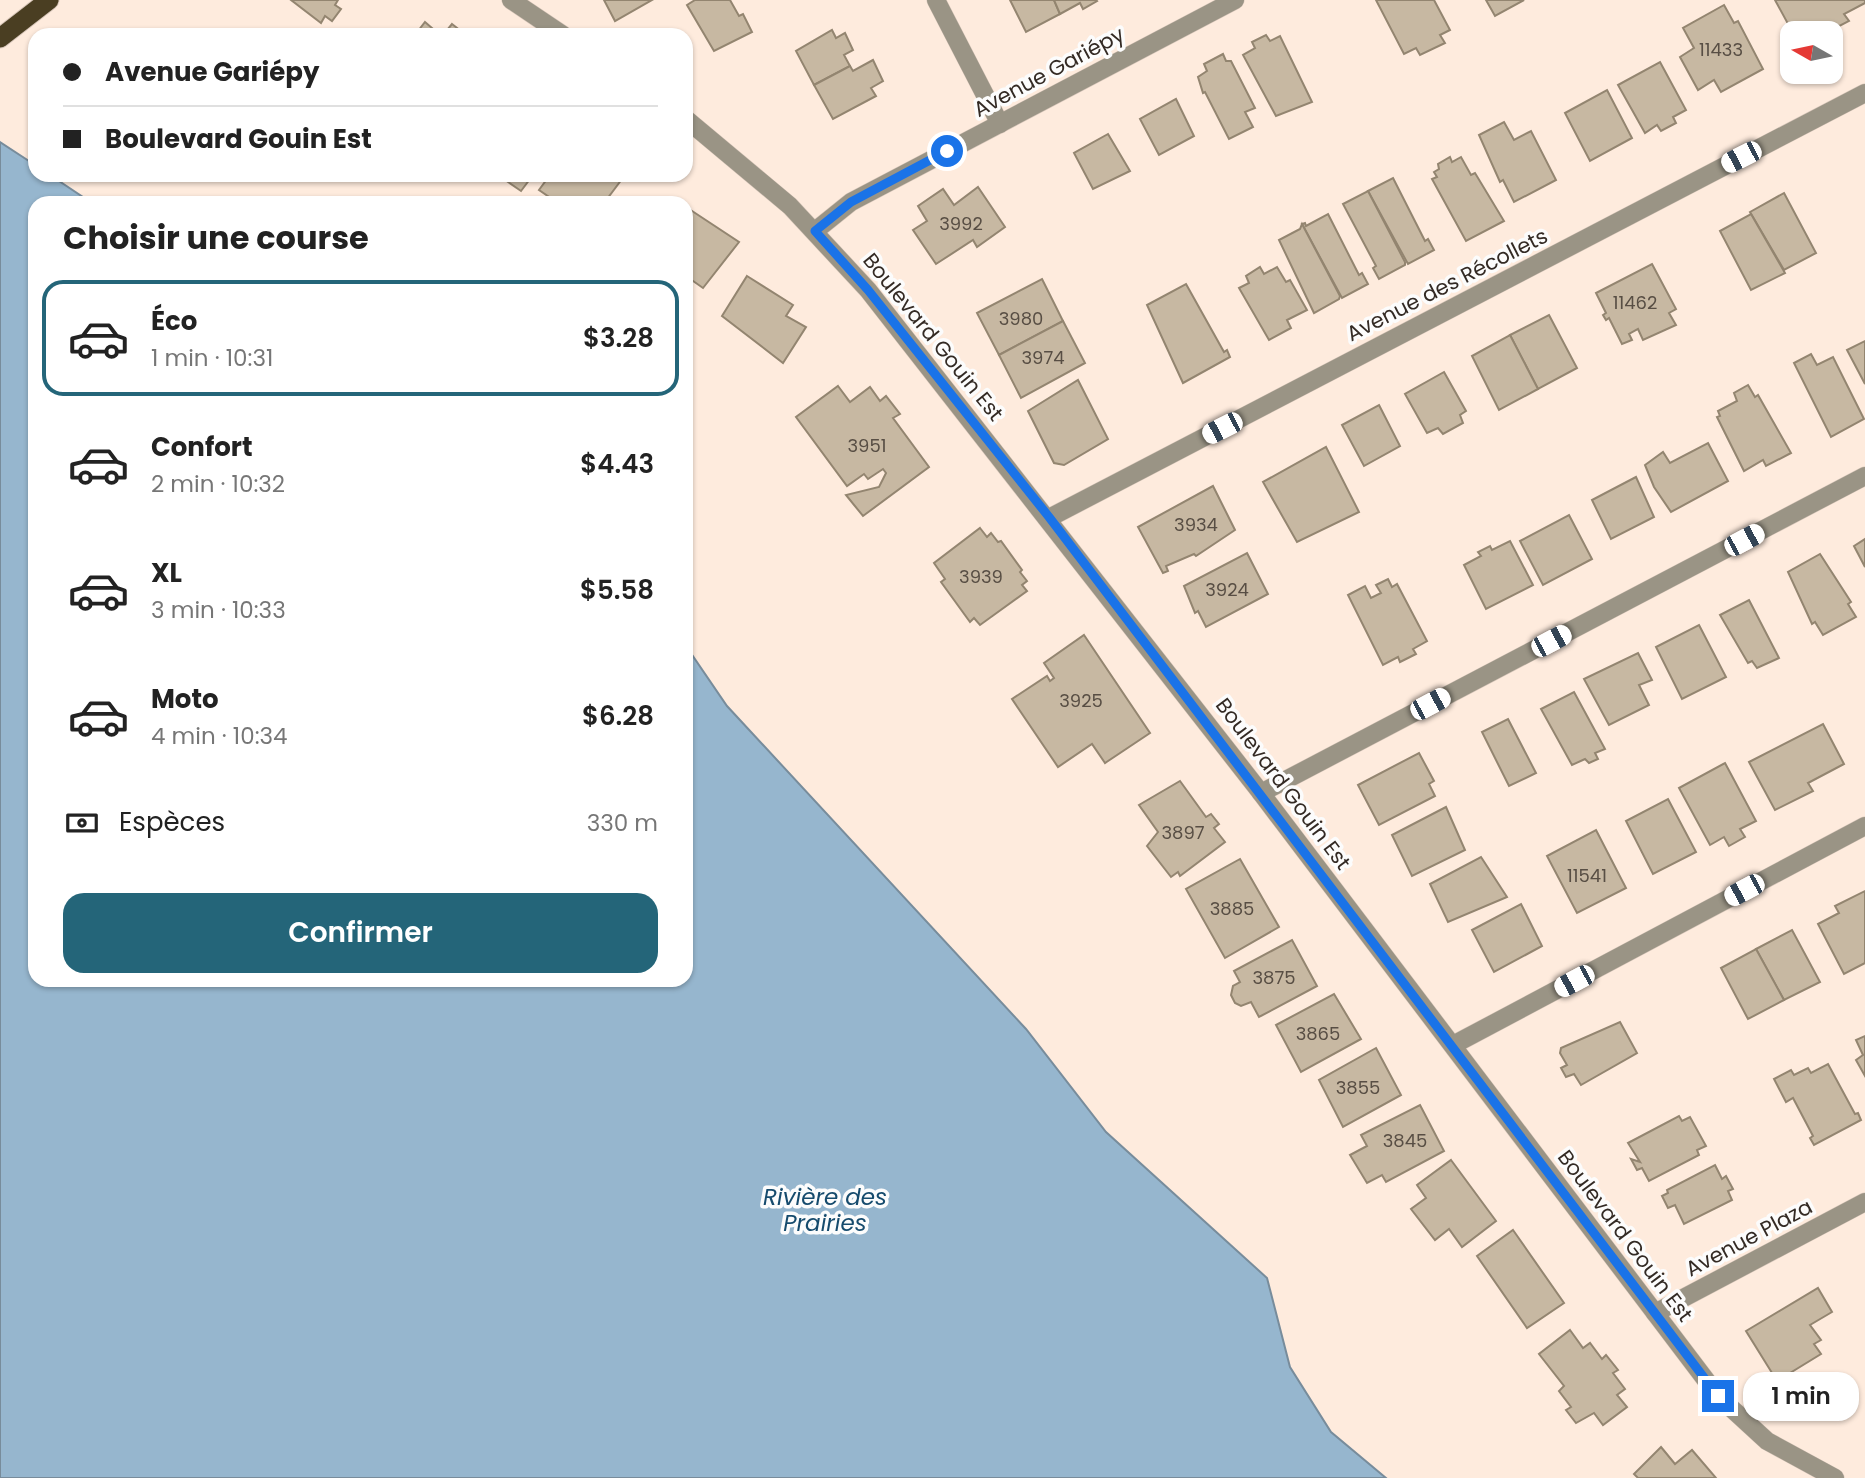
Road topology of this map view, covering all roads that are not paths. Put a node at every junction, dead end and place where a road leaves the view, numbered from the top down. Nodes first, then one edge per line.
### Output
1 (48, 0) edge
2 (511, 0) edge
3 (936, 0) edge
4 (1235, 0) edge
5 (553, 28) edge
6 (0, 38) edge
7 (1865, 93) edge
8 (1000, 124) junction
9 (693, 125) edge
10 (815, 231) junction
11 (1865, 476) edge
12 (1049, 517) junction
13 (1261, 793) junction
14 (1865, 826) edge
15 (1453, 1045) junction
16 (1865, 1202) edge
17 (1655, 1313) junction
18 (1835, 1478) edge

1 - 6 highway
2 - 5 street
3 - 8 street
4 - 8 street, Avenue Gariépy
7 - 12 street, Avenue des Récollets
8 - 10 street, Avenue Gariépy
9 - 10 street, Boulevard Gouin Est
10 - 12 street, Boulevard Gouin Est
11 - 13 street
12 - 13 street, Boulevard Gouin Est
13 - 15 street, Boulevard Gouin Est
14 - 15 street
15 - 17 street, Boulevard Gouin Est
16 - 17 street, Avenue Plaza
17 - 18 street, Boulevard Gouin Est

